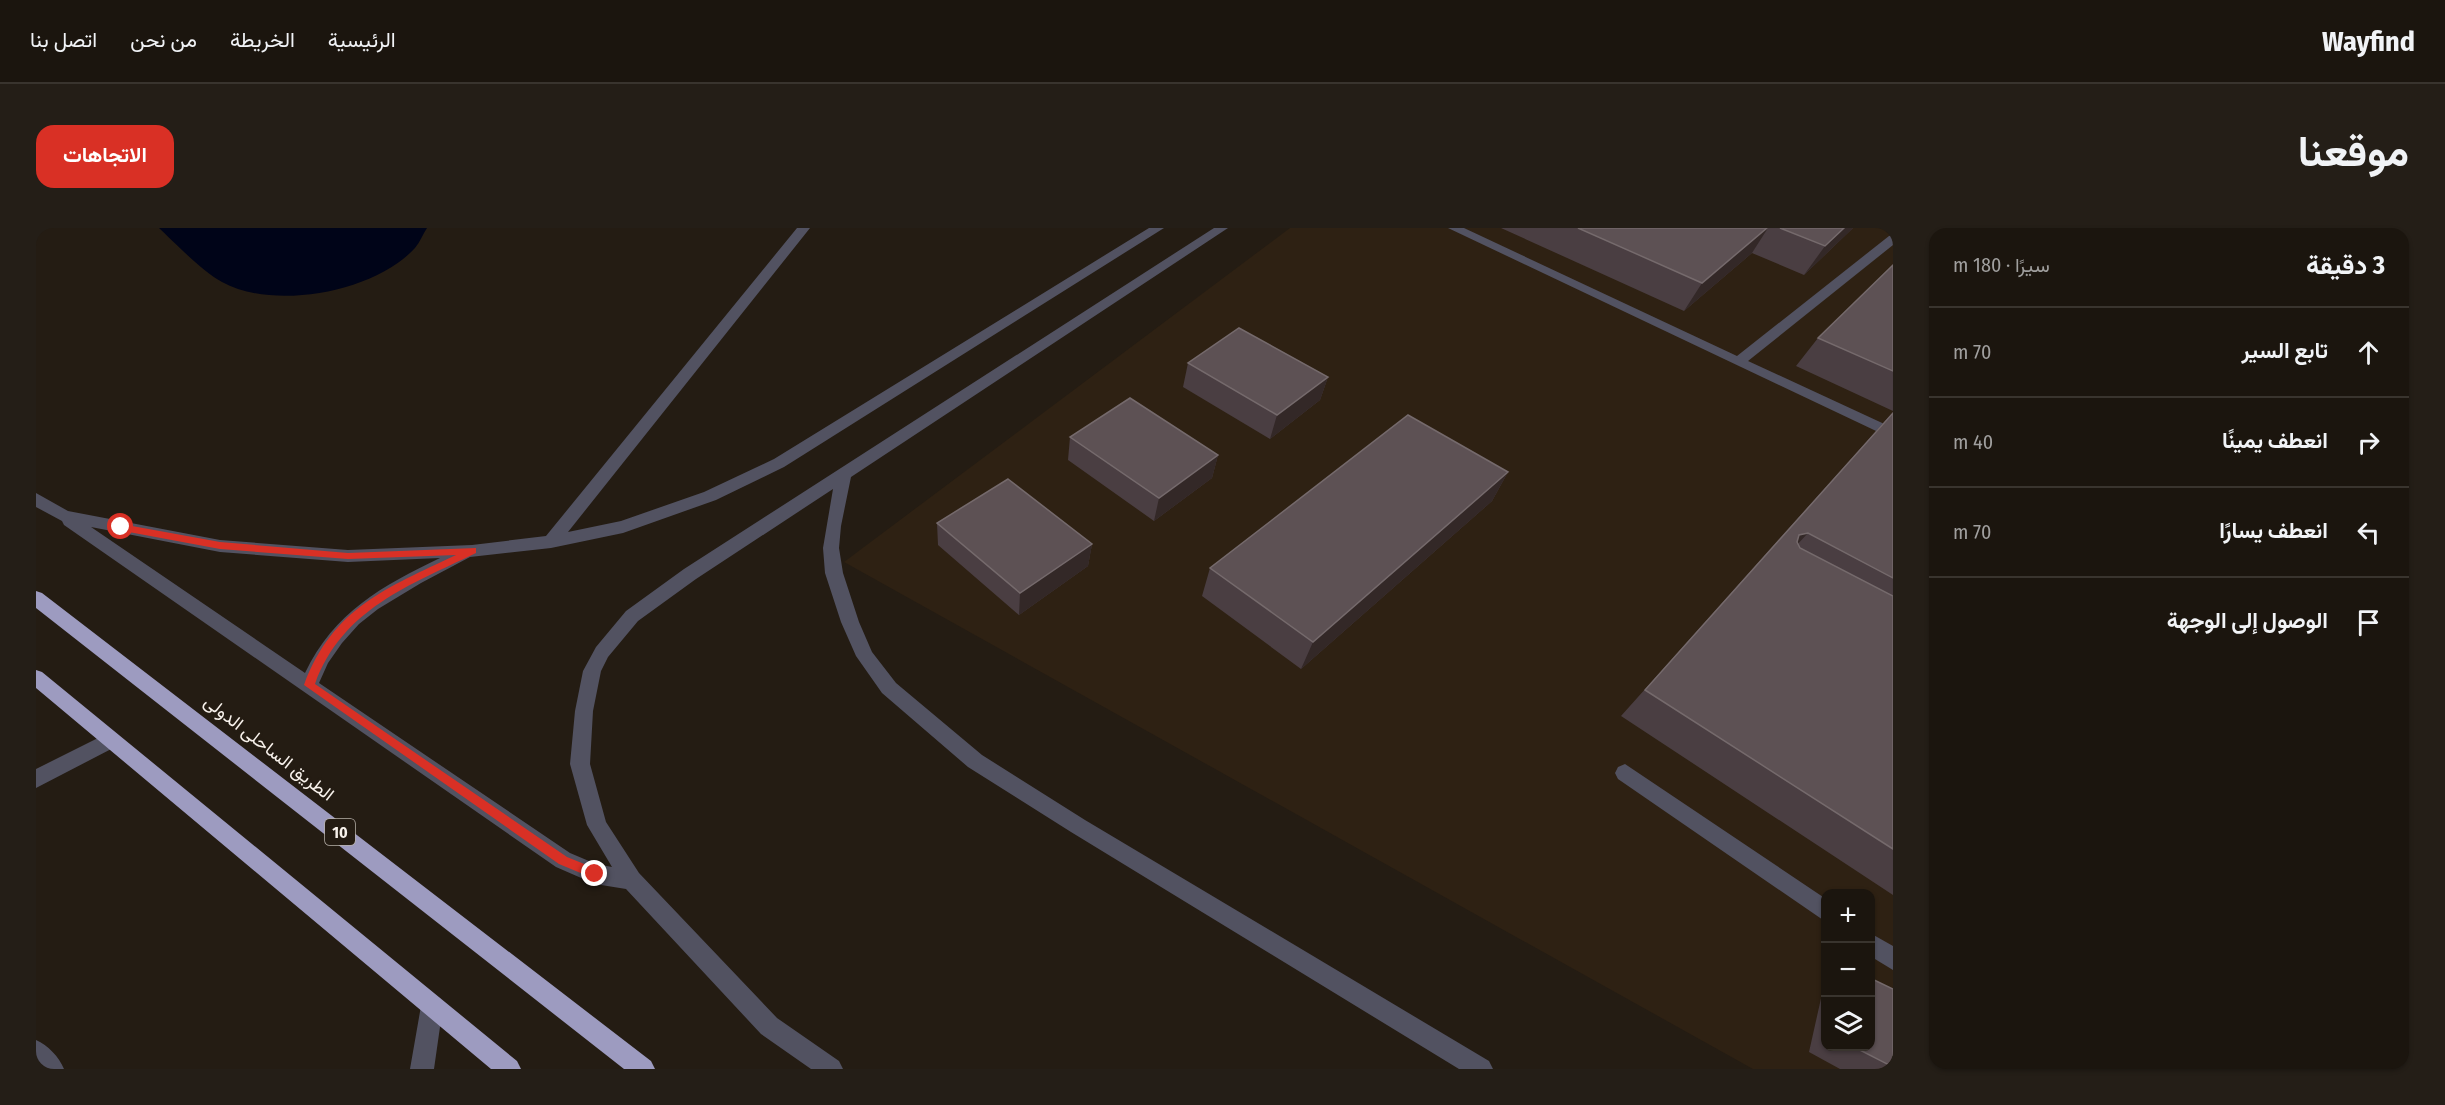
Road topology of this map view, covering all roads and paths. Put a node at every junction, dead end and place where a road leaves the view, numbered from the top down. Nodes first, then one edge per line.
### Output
1 (804, 228) edge
2 (1158, 228) edge
3 (1222, 228) edge
4 (1454, 228) edge
5 (1893, 239) edge
6 (1738, 362) junction
7 (1893, 434) edge
8 (844, 474) junction
9 (36, 499) edge
10 (64, 516) junction
11 (551, 542) junction
12 (472, 551) junction
13 (36, 598) edge
14 (36, 677) edge
15 (309, 685) junction
16 (110, 740) junction
17 (1625, 773) dead end
18 (36, 779) edge
19 (632, 880) junction
20 (1821, 909) edge
21 (1875, 946) edge
22 (1893, 959) edge
23 (432, 1006) junction
24 (36, 1052) edge
25 (52, 1069) edge
26 (422, 1069) edge
27 (509, 1069) edge
28 (643, 1069) edge
29 (831, 1069) edge
30 (1481, 1069) edge

1 - 11 street
2 - 11 street
3 - 8 street
4 - 6 street
5 - 6 street
6 - 7 street
8 - 19 street
8 - 30 street
9 - 10 street
10 - 12 street
10 - 15 street
11 - 12 street
12 - 15 street
13 - 28 highway, الطريق الساحلى الدولى / 10
14 - 16 highway
15 - 19 street
16 - 18 street
16 - 23 highway
17 - 20 street
19 - 29 street
21 - 22 street
23 - 26 street
23 - 27 highway
24 - 25 street

